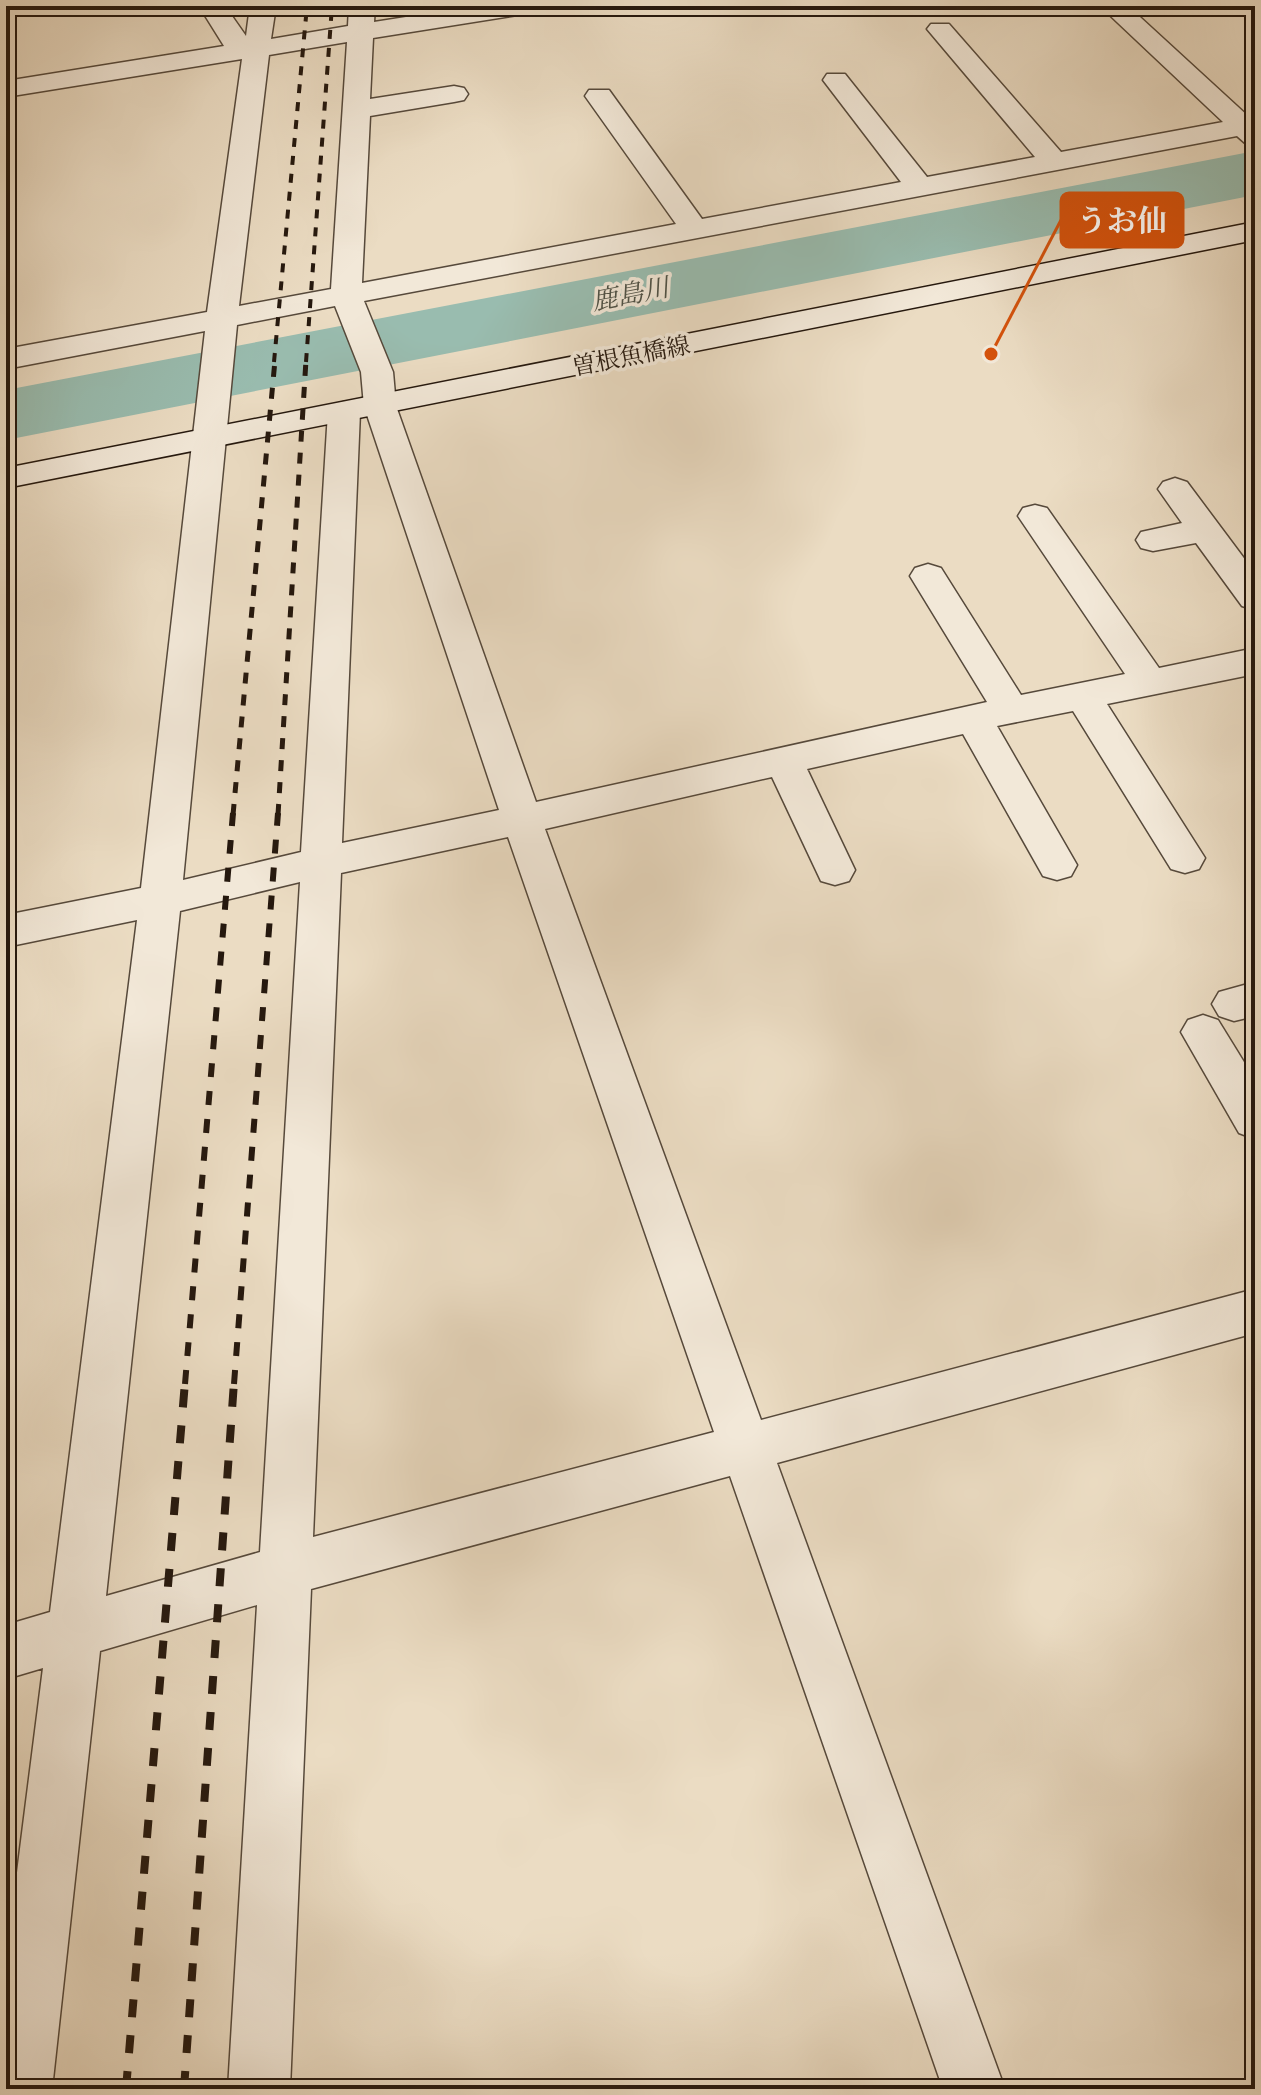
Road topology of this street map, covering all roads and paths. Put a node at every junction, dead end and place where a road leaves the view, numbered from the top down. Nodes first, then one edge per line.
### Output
1 (212, 6) edge
2 (263, 6) edge
3 (524, 6) edge
4 (1113, 6) edge
5 (489, 9) edge
6 (361, 19) edge
7 (940, 29) dead end
8 (256, 50) junction
9 (836, 80) dead end
10 (6, 89) edge
11 (454, 94) dead end
12 (599, 96) dead end
13 (356, 110) junction
14 (1251, 129) edge
15 (1054, 162) junction
16 (920, 187) junction
17 (694, 229) junction
18 (1255, 231) edge
19 (351, 308) junction
20 (229, 324) junction
21 (6, 359) edge
22 (367, 397) junction
23 (212, 422) junction
24 (6, 478) edge
25 (1175, 489) dead end
26 (1035, 516) dead end
27 (1205, 530) junction
28 (1153, 540) dead end
29 (928, 576) dead end
30 (1255, 598) edge
31 (1255, 661) edge
32 (1149, 681) junction
33 (1082, 695) junction
34 (1011, 710) junction
35 (973, 718) junction
36 (784, 761) junction
37 (522, 820) junction
38 (1185, 858) dead end
39 (321, 862) junction
40 (1057, 865) dead end
41 (835, 870) dead end
42 (160, 900) junction
43 (6, 931) edge
44 (1231, 1012) edge
45 (1255, 1120) edge
46 (1255, 1311) edge
47 (746, 1446) junction
48 (284, 1571) junction
49 (74, 1634) junction
50 (6, 1652) edge
51 (21, 2089) edge
52 (259, 2089) edge
53 (974, 2089) edge

1 - 8 street
2 - 8 street
3 - 5 street
4 - 14 street
5 - 6 street
6 - 8 street
6 - 13 street
7 - 15 street
8 - 10 street
8 - 20 street
9 - 16 street
11 - 13 street
12 - 17 street
13 - 19 street
14 - 15 street
15 - 16 street
16 - 17 street
17 - 19 street
18 - 22 street, 曽根魚橋線
19 - 20 street
19 - 22 street
20 - 21 street
20 - 23 street
22 - 23 street, 曽根魚橋線
22 - 37 street
22 - 39 street
23 - 24 street, 曽根魚橋線
23 - 42 street
25 - 27 street
26 - 32 street
27 - 28 street
27 - 30 street
29 - 34 street
31 - 32 street
32 - 33 street
33 - 34 street
33 - 38 street
34 - 35 street
35 - 36 street
35 - 40 street
36 - 37 street
36 - 41 street
37 - 39 street
37 - 47 street
39 - 42 street
39 - 48 street
42 - 43 street
42 - 49 street
44 - 45 street
46 - 47 street
47 - 48 street
47 - 53 street
48 - 49 street
48 - 52 street
49 - 50 street
49 - 51 street

